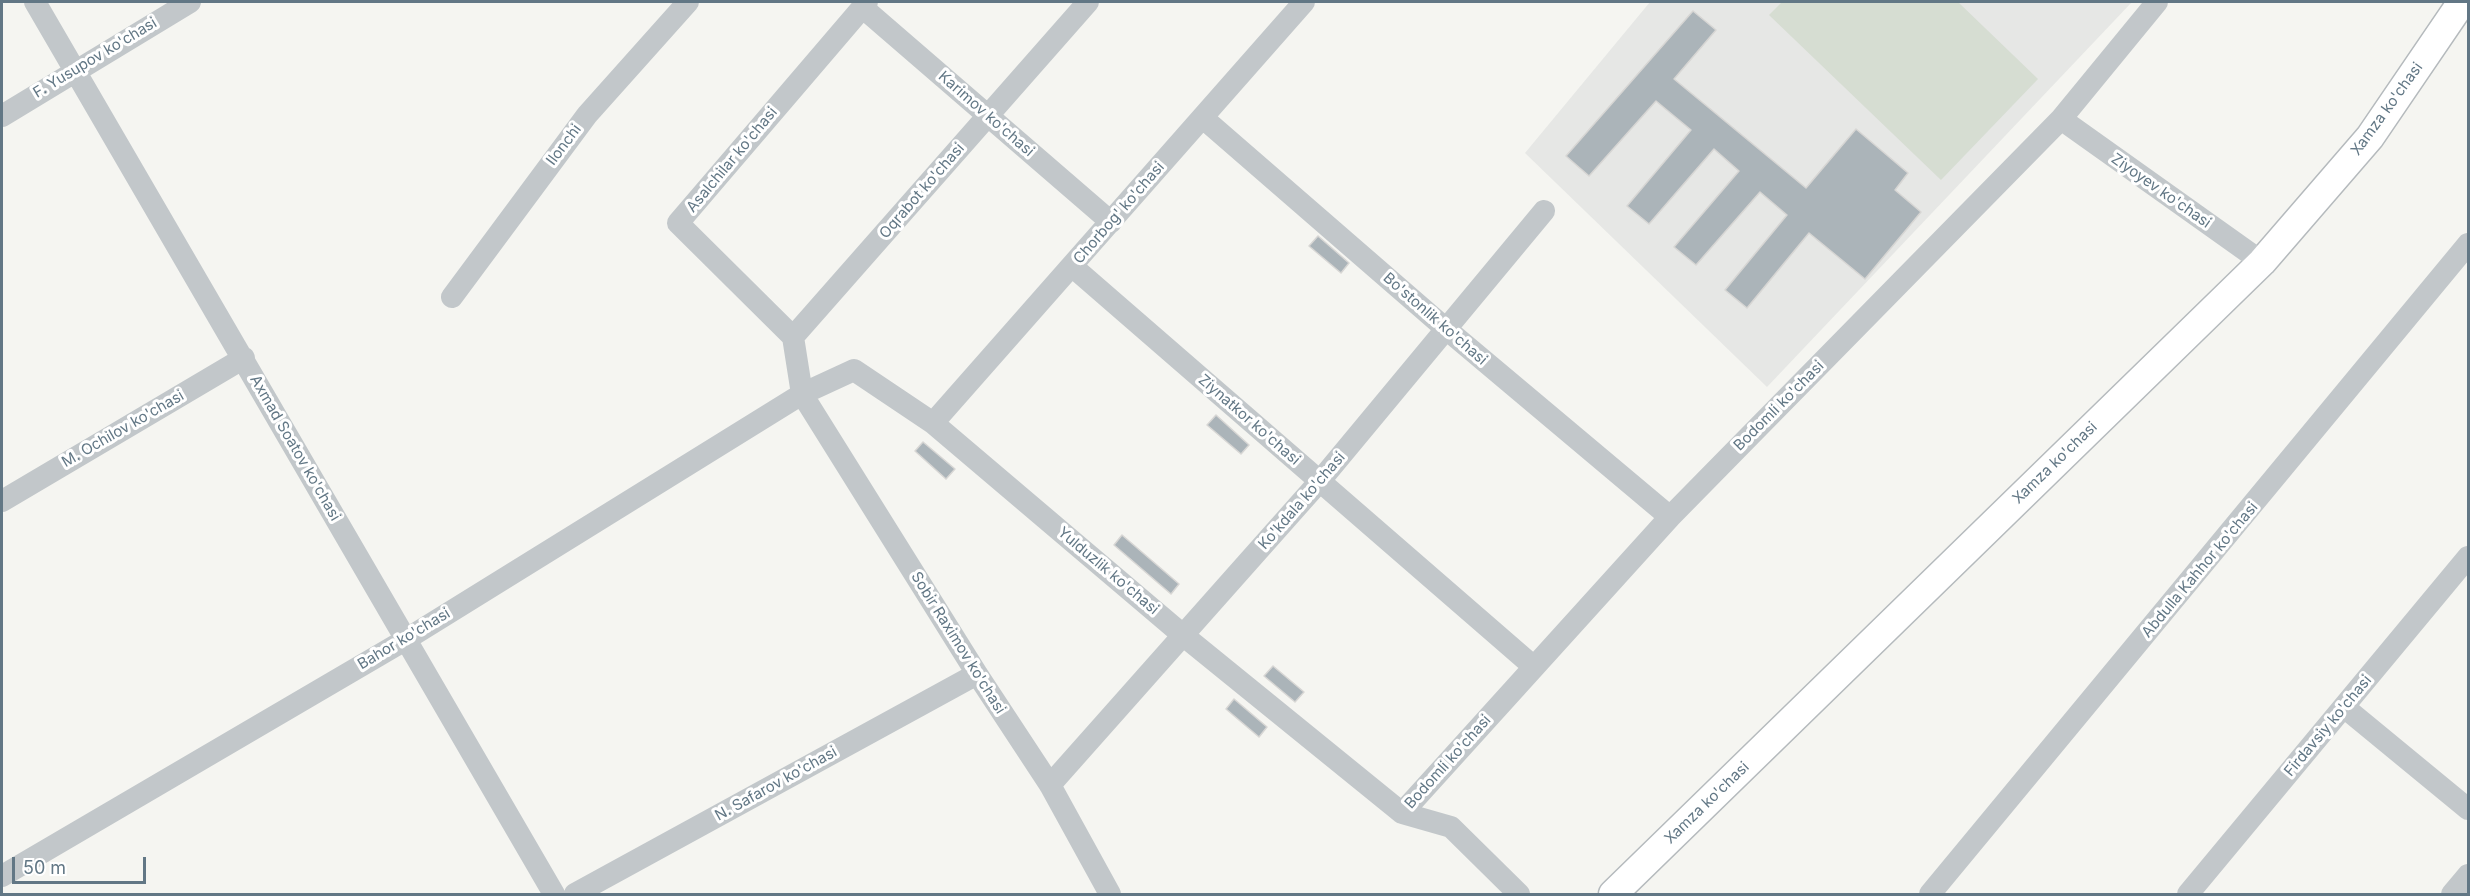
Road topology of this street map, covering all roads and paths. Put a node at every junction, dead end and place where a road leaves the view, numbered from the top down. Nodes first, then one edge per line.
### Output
1 (35, 2) edge
2 (190, 2) edge
3 (688, 2) edge
4 (1089, 2) edge
5 (1304, 2) edge
6 (2157, 2) edge
7 (2462, 2) edge
8 (864, 4) edge
9 (74, 71) junction
10 (2, 116) edge
11 (988, 116) junction
12 (1203, 118) junction
13 (2061, 119) junction
14 (1544, 211) dead end
15 (1111, 222) junction
16 (2469, 244) edge
17 (2262, 262) junction
18 (1072, 267) junction
19 (452, 297) dead end
20 (1445, 328) junction
21 (793, 337) junction
22 (244, 358) junction
23 (802, 394) junction
24 (933, 423) junction
25 (1320, 482) junction
26 (2, 501) edge
27 (1670, 517) junction
28 (2469, 557) edge
29 (1185, 636) junction
30 (405, 640) junction
31 (1534, 667) junction
32 (977, 675) junction
33 (2344, 707) junction
34 (1050, 785) junction
35 (2469, 809) edge
36 (1402, 813) junction
37 (2469, 875) edge
38 (2, 876) edge
39 (554, 894) edge
40 (575, 894) edge
41 (1110, 894) edge
42 (1519, 894) edge
43 (1613, 894) edge
44 (1930, 894) edge
45 (2188, 894) edge
46 (2452, 894) edge

1 - 9 street, Axmad Soatov ko'chasi
2 - 9 street, F. Yusupov ko'chasi
3 - 19 street, Ilonchi
4 - 11 street, Oqrabot ko'chasi
5 - 12 street, Chorbog' ko'chasi
6 - 13 street, Bodomli ko'chasi
7 - 17 main road, Xamza ko'chasi
8 - 11 street, Karimov ko'chasi
8 - 21 street, Asalchilar ko'chasi
9 - 10 street, F. Yusupov ko'chasi
9 - 22 street, Axmad Soatov ko'chasi
11 - 15 street, Karimov ko'chasi
11 - 21 street, Oqrabot ko'chasi
12 - 15 street, Chorbog' ko'chasi
12 - 20 street, Bo'stonlik ko'chasi
13 - 17 street, Ziyoyev ko'chasi
13 - 27 street, Bodomli ko'chasi
14 - 20 street, Ko'kdala ko'chasi
15 - 18 street, Chorbog' ko'chasi
16 - 44 street, Abdulla Kahhor ko'chasi
17 - 43 main road, Xamza ko'chasi
18 - 24 street, Chorbog' ko'chasi
18 - 25 street, Ziynatkor ko'chasi
20 - 25 street, Ko'kdala ko'chasi
20 - 27 street, Bo'stonlik ko'chasi
21 - 23 street
22 - 26 street, M. Ochilov ko'chasi
22 - 30 street, Axmad Soatov ko'chasi
23 - 24 street, Yulduzlik ko'chasi
23 - 30 street, Bahor ko'chasi
23 - 32 street, Sobir Raximov ko'chasi
24 - 29 street, Yulduzlik ko'chasi
25 - 29 street, Ko'kdala ko'chasi
25 - 31 street, Ziynatkor ko'chasi
27 - 31 street, Bodomli ko'chasi
28 - 33 street, Firdavsiy ko'chasi
29 - 34 street, Ko'kdala ko'chasi
29 - 36 street, Yulduzlik ko'chasi
30 - 38 street, Bahor ko'chasi
30 - 39 street, Axmad Soatov ko'chasi
31 - 36 street, Bodomli ko'chasi
32 - 34 street, Sobir Raximov ko'chasi
32 - 40 street, N. Safarov ko'chasi
33 - 35 street
33 - 45 street, Firdavsiy ko'chasi
34 - 41 street, Sobir Raximov ko'chasi
36 - 42 street
37 - 46 street

